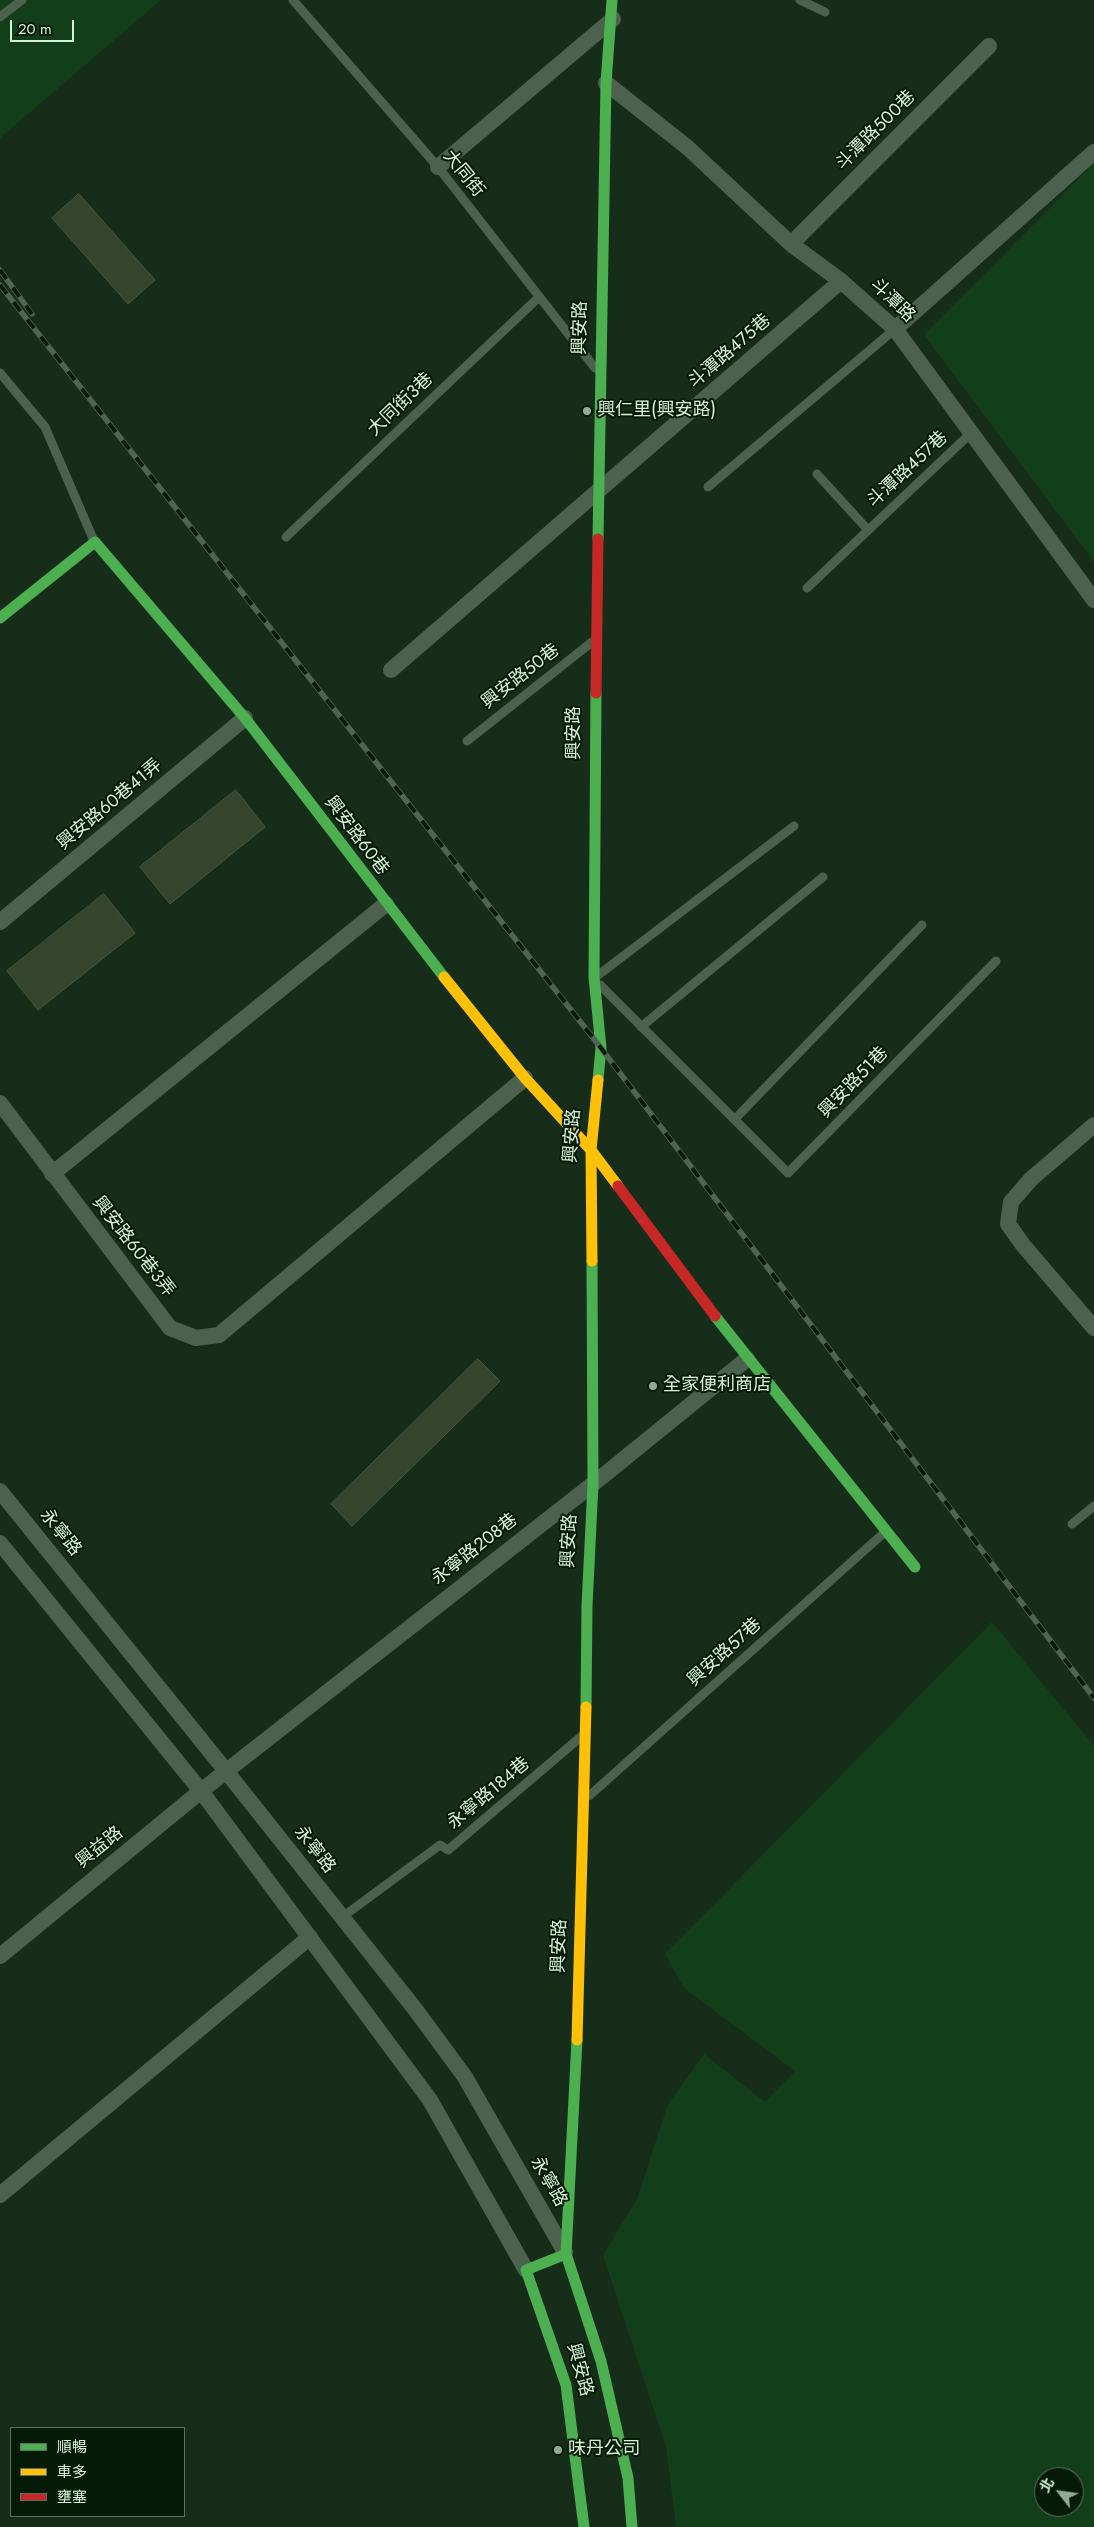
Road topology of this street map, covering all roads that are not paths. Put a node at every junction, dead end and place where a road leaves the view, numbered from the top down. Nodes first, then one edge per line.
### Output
1 (22, 0) edge
2 (612, 0) edge
3 (622, 0) edge
4 (800, 0) edge
5 (295, 1) edge
6 (826, 12) dead end
7 (0, 17) edge
8 (612, 21) junction
9 (989, 46) dead end
10 (606, 84) junction
11 (1094, 152) edge
12 (438, 167) junction
13 (791, 244) junction
14 (841, 281) junction
15 (539, 297) junction
16 (894, 329) junction
17 (0, 373) edge
18 (600, 374) junction
19 (971, 433) junction
20 (817, 474) dead end
21 (708, 487) dead end
22 (600, 492) junction
23 (868, 530) junction
24 (286, 537) dead end
25 (94, 542) junction
26 (807, 588) dead end
27 (1094, 600) edge
28 (0, 618) edge
29 (596, 638) junction
30 (391, 670) dead end
31 (245, 718) junction
32 (467, 741) dead end
33 (794, 826) dead end
34 (823, 877) dead end
35 (386, 904) junction
36 (0, 922) edge
37 (922, 925) dead end
38 (996, 961) dead end
39 (594, 978) junction
40 (641, 1027) junction
41 (525, 1078) junction
42 (0, 1103) edge
43 (735, 1120) junction
44 (1094, 1125) edge
45 (591, 1150) junction
46 (52, 1174) junction
47 (1094, 1328) edge
48 (747, 1359) junction
49 (593, 1484) junction
50 (0, 1491) edge
51 (1094, 1506) edge
52 (1072, 1524) dead end
53 (886, 1531) junction
54 (0, 1543) edge
55 (915, 1567) dead end
56 (584, 1735) junction
57 (226, 1770) junction
58 (201, 1791) junction
59 (585, 1799) junction
60 (341, 1918) junction
61 (310, 1937) junction
62 (0, 1956) edge
63 (0, 2195) edge
64 (566, 2254) junction
65 (526, 2270) junction
66 (584, 2527) edge
67 (632, 2527) edge

1 - 7 lane
2 - 8 street, 興安路
3 - 8 street, 興安路
4 - 6 lane
5 - 12 lane, 大同街
8 - 10 street, 興安路
8 - 12 street
9 - 13 street, 斗潭路500巷
10 - 13 street, 斗潭路
10 - 18 street, 興安路
11 - 16 street
12 - 15 lane, 大同街
13 - 14 street, 斗潭路
14 - 16 street, 斗潭路
14 - 22 street, 斗潭路475巷
15 - 18 lane, 大同街
15 - 24 lane, 大同街3巷
16 - 19 street, 斗潭路
16 - 21 lane
17 - 25 lane
18 - 22 street, 興安路
19 - 23 lane, 斗潭路457巷
19 - 27 street, 斗潭路
20 - 23 lane, 斗潭路457巷
22 - 29 street, 興安路
22 - 30 street, 斗潭路475巷
23 - 26 lane, 斗潭路457巷
25 - 28 street
25 - 31 street, 興安路60巷
29 - 32 lane, 興安路50巷
29 - 39 street, 興安路
31 - 35 street, 興安路60巷
31 - 36 street, 興安路60巷41弄
33 - 39 lane
34 - 40 lane
35 - 41 street, 興安路60巷
35 - 46 street
37 - 43 lane
38 - 43 lane, 興安路51巷
39 - 40 lane, 興安路51巷
39 - 45 street, 興安路
40 - 43 lane, 興安路51巷
41 - 45 street, 興安路60巷
41 - 46 street, 興安路60巷3弄
42 - 46 street
44 - 47 street
45 - 48 street, 興安路60巷
45 - 49 street, 興安路
48 - 49 street, 永寧路208巷
48 - 53 street, 興安路60巷
49 - 56 street, 興安路
49 - 57 street, 永寧路208巷
50 - 57 street, 永寧路
51 - 52 lane
53 - 55 street, 興安路60巷
53 - 59 lane, 興安路57巷
54 - 58 street
56 - 59 street, 興安路
56 - 60 lane, 永寧路184巷
57 - 58 street, 興益路
57 - 60 street, 永寧路
58 - 61 street
58 - 62 street, 興益路
59 - 64 street, 興安路
60 - 64 street, 永寧路
61 - 63 street
61 - 65 street
64 - 65 street
64 - 67 street, 興安路
65 - 66 street, 興安路

